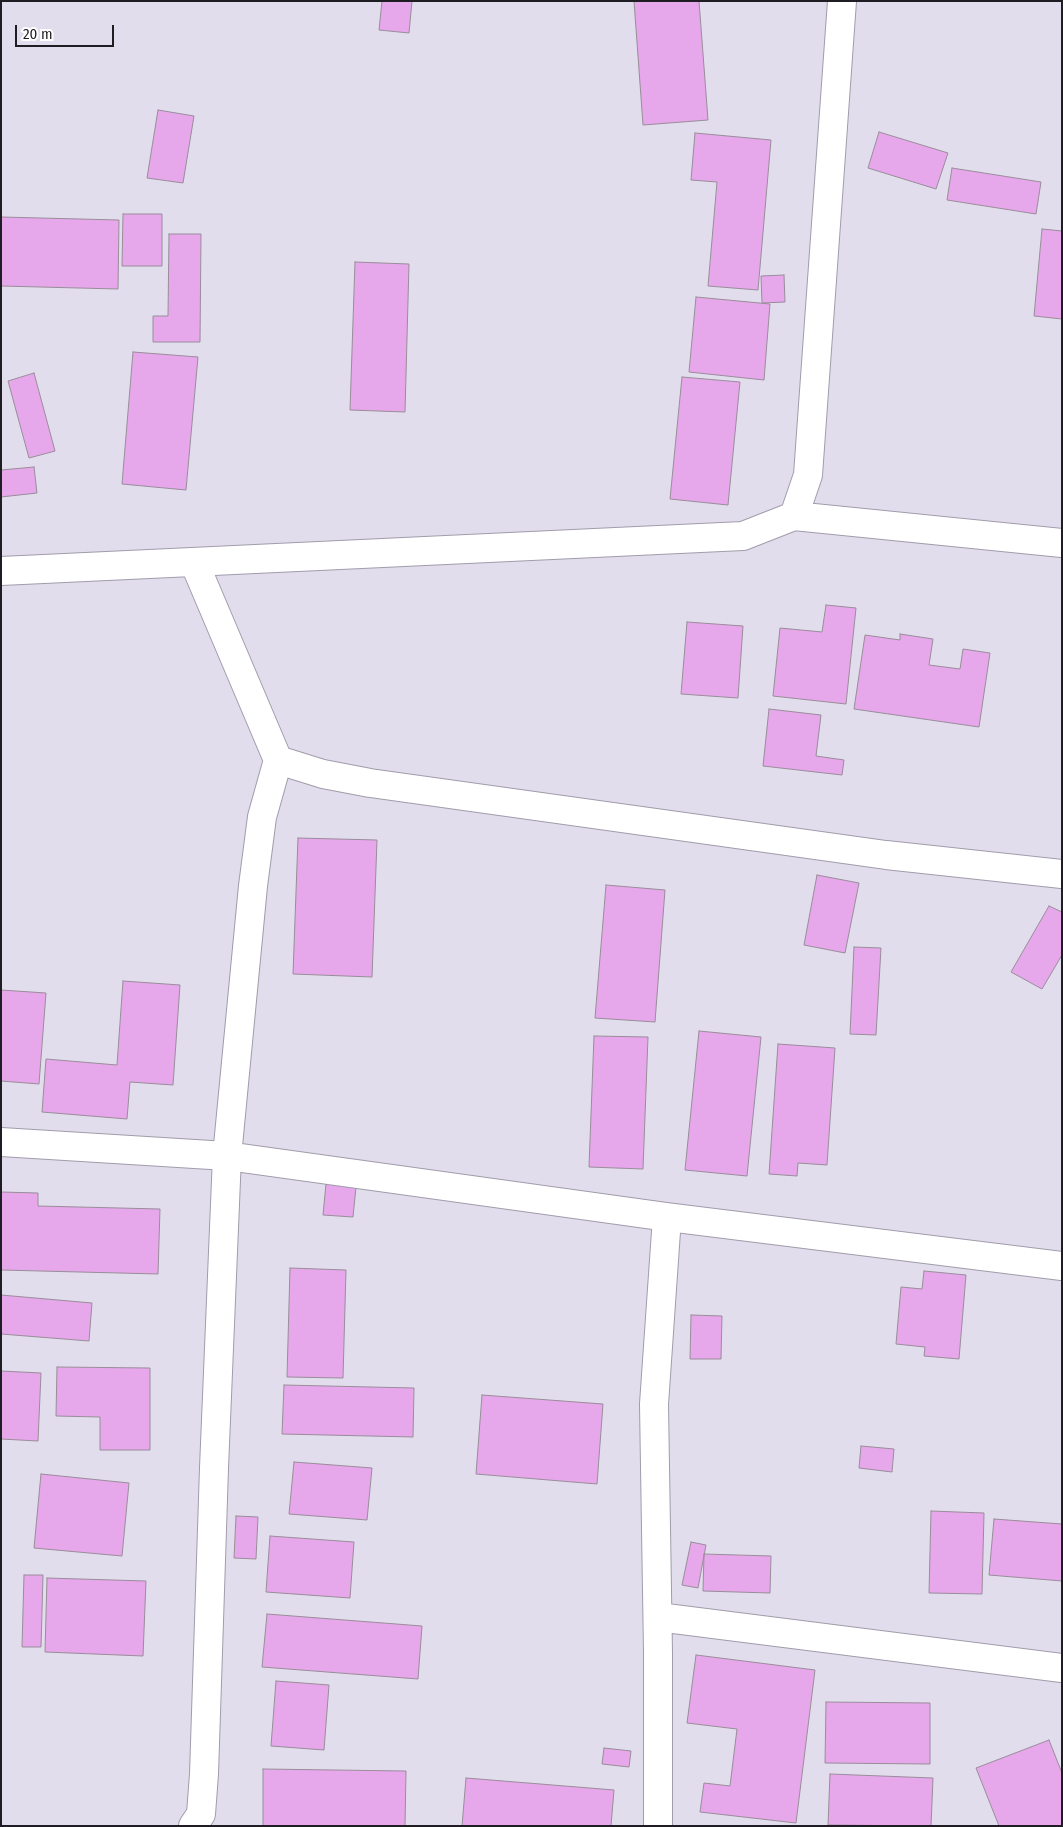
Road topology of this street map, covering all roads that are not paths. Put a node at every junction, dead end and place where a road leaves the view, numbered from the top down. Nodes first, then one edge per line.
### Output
1 (842, 1) edge
2 (794, 516) junction
3 (1062, 543) edge
4 (194, 562) junction
5 (1, 571) edge
6 (278, 760) junction
7 (1062, 874) edge
8 (1, 1142) edge
9 (227, 1156) junction
10 (668, 1217) junction
11 (1062, 1266) edge
12 (658, 1617) junction
13 (1062, 1668) edge
14 (193, 1826) edge
15 (658, 1826) edge

1 - 2 street
2 - 3 street
2 - 4 street
4 - 5 street
4 - 6 street
6 - 7 street
6 - 9 street
8 - 9 street
9 - 10 street
9 - 14 street
10 - 11 street
10 - 12 street
12 - 13 street
12 - 15 street

